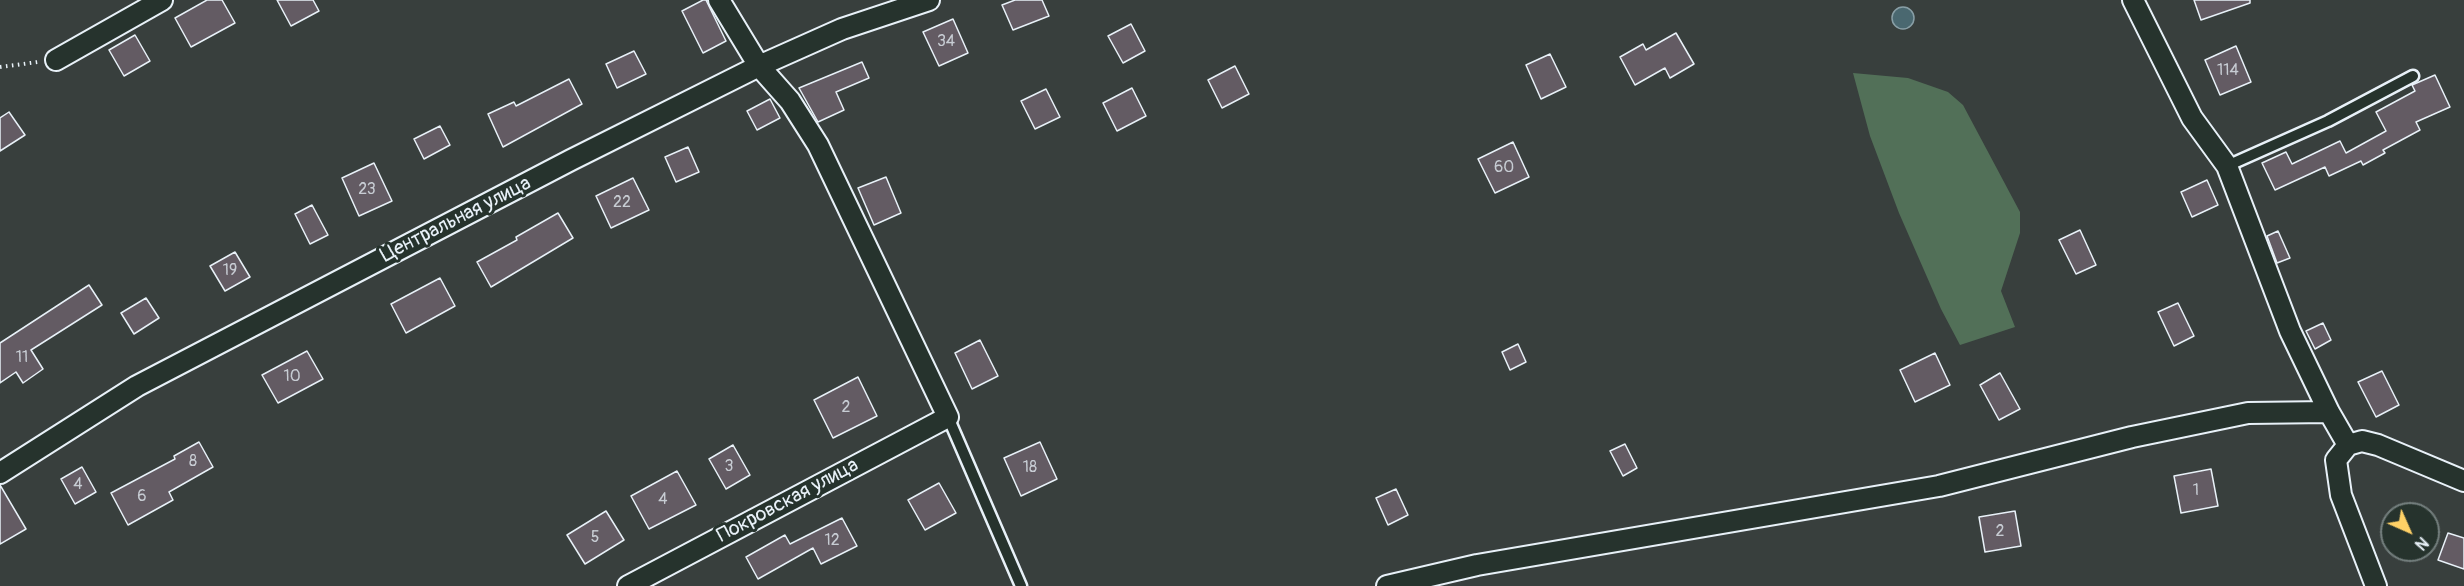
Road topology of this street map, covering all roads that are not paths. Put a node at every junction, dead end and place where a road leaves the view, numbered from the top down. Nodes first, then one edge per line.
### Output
1 (162, 0) edge
2 (719, 0) edge
3 (929, 0) edge
4 (2133, 0) edge
5 (56, 60) road end
6 (759, 66) junction
7 (2413, 76) dead end
8 (2227, 166) junction
9 (2329, 412) junction
10 (948, 417) junction
11 (2348, 445) junction
12 (0, 473) edge
13 (2464, 481) edge
14 (628, 586) edge
15 (1021, 586) edge
16 (1387, 586) edge
17 (2376, 586) edge

1 - 5 street
2 - 6 street
3 - 6 street, Центральная улица
4 - 8 street
6 - 10 street
6 - 12 street, Центральная улица
7 - 8 lane
8 - 9 street
9 - 11 street
9 - 16 street
10 - 14 street, Покровская улица
10 - 15 lane
11 - 13 street
11 - 17 street

